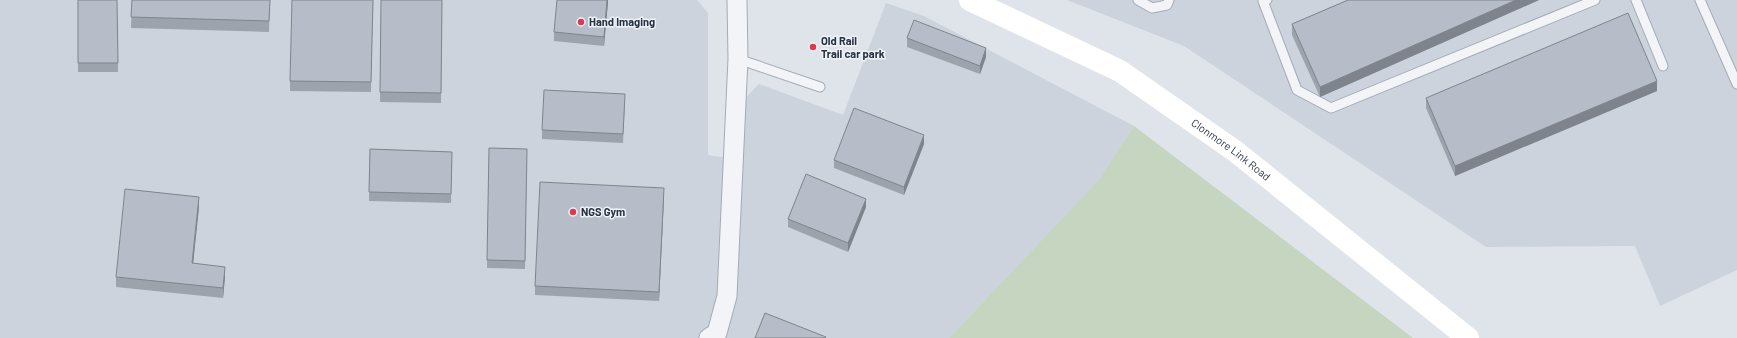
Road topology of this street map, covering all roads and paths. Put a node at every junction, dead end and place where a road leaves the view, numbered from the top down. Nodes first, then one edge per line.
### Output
1 (737, 0) edge
2 (970, 0) edge
3 (1138, 0) edge
4 (1169, 0) edge
5 (1267, 0) edge
6 (1595, 0) edge
7 (1636, 0) edge
8 (1700, 0) edge
9 (738, 59) junction
10 (1662, 66) dead end
11 (1737, 84) edge
12 (820, 87) dead end
13 (709, 338) edge
14 (1468, 338) edge

1 - 9 street
2 - 14 main road, Clonmore Link Road
3 - 4 lane
5 - 6 lane
7 - 10 lane
8 - 11 lane
9 - 12 lane
9 - 13 street

